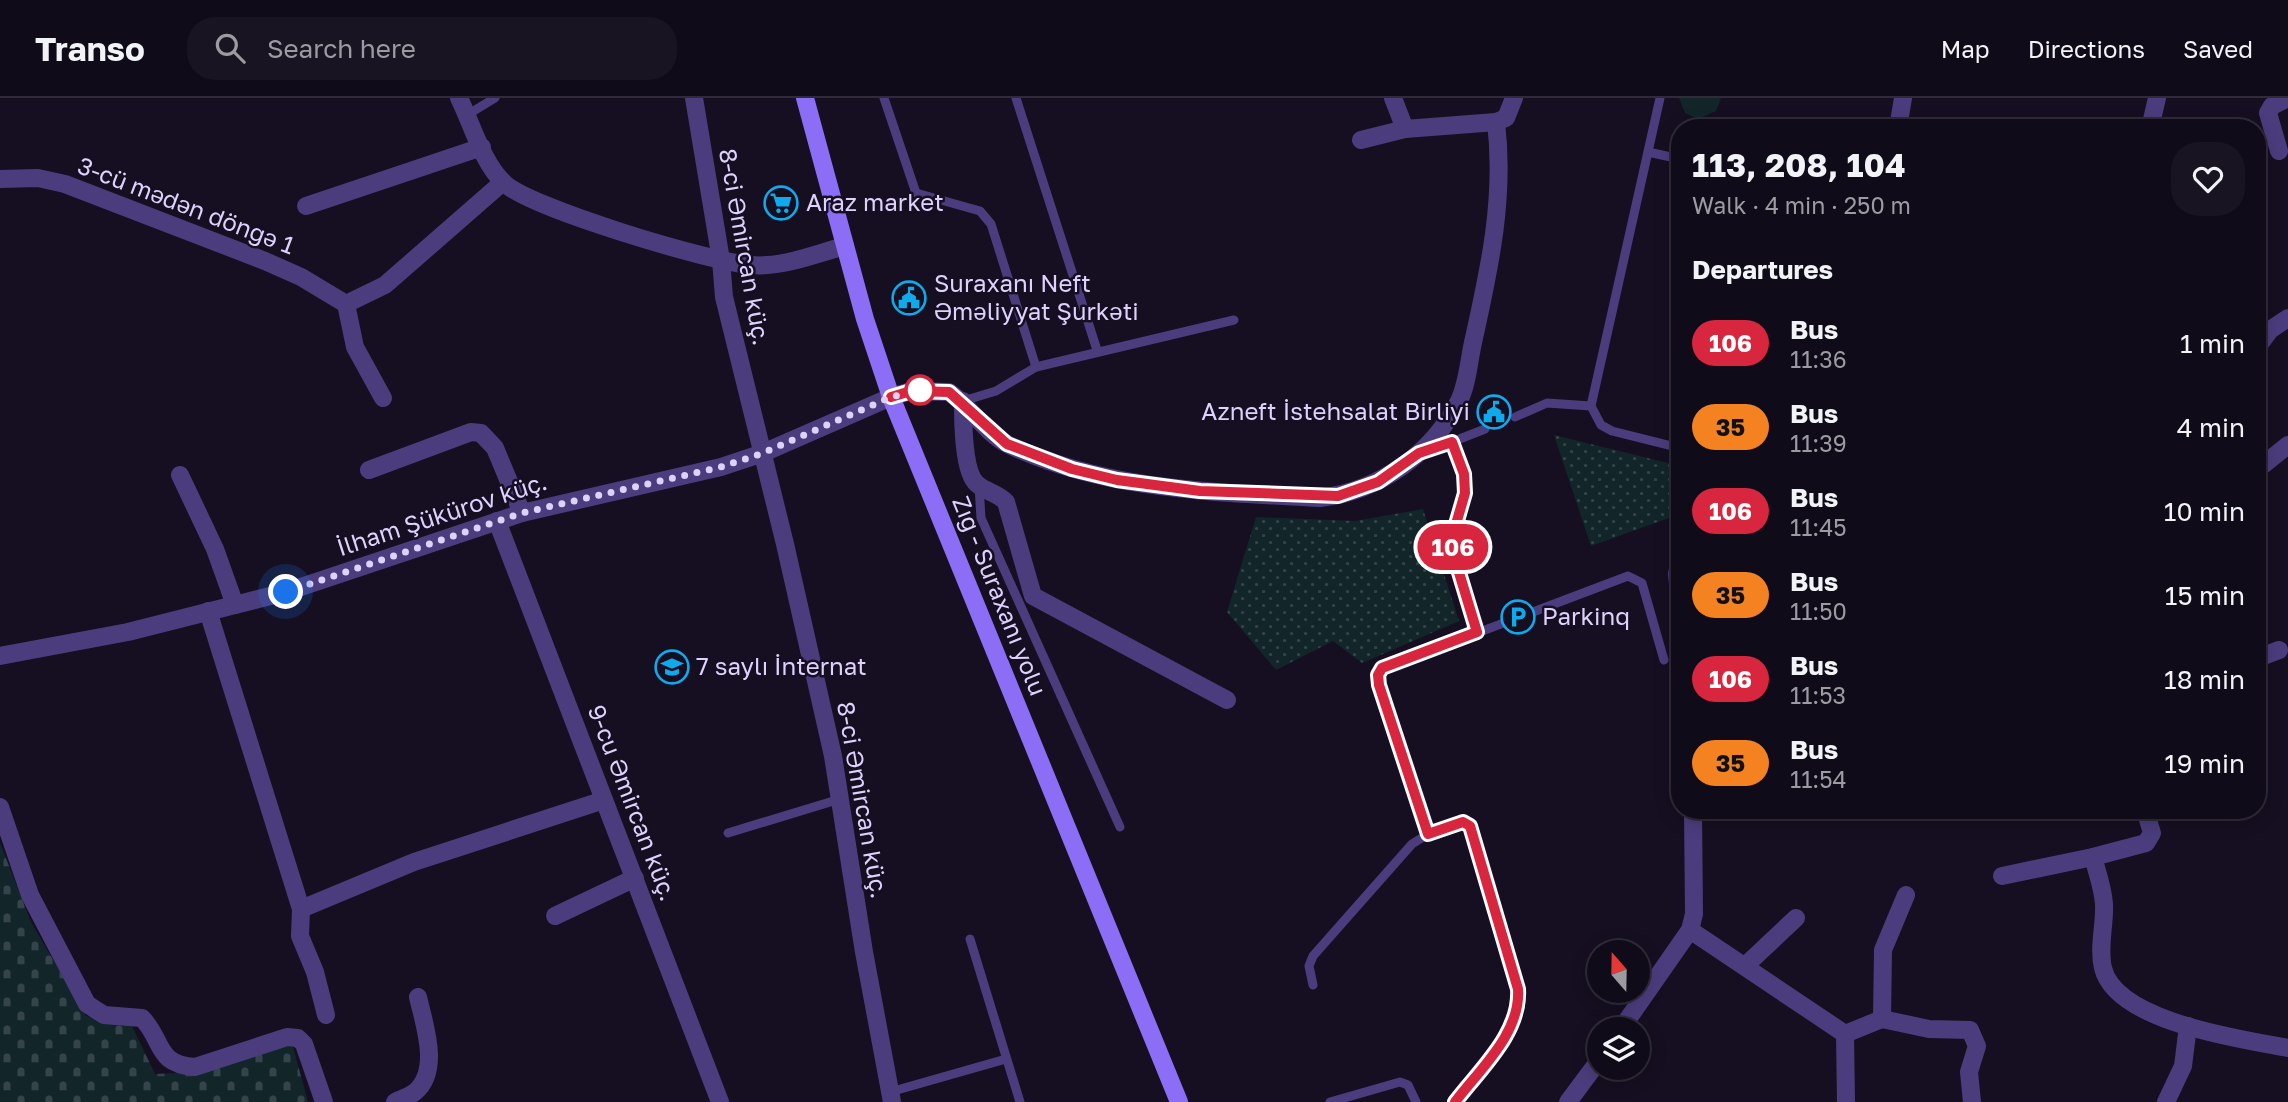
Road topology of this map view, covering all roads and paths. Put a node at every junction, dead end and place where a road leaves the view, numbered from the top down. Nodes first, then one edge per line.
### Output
1 (458, 98) edge
2 (495, 98) edge
3 (694, 98) edge
4 (805, 98) edge
5 (884, 98) edge
6 (1016, 98) edge
7 (1393, 98) edge
8 (1514, 98) edge
9 (1660, 98) edge
10 (1903, 98) edge
11 (2157, 98) edge
12 (2288, 98) edge
13 (467, 115) junction
14 (1900, 119) edge
15 (2152, 119) edge
16 (1496, 122) junction
17 (1405, 129) junction
18 (1362, 140) dead end
19 (482, 147) junction
20 (2279, 151) dead end
21 (1648, 152) junction
22 (1671, 157) edge
23 (0, 179) edge
24 (503, 182) junction
25 (306, 206) dead end
26 (845, 246) junction
27 (721, 260) junction
28 (346, 304) junction
29 (2288, 318) edge
30 (1234, 320) dead end
31 (2266, 335) edge
32 (1097, 351) junction
33 (1036, 367) junction
34 (891, 397) junction
35 (383, 398) dead end
36 (963, 401) junction
37 (1591, 406) junction
38 (1515, 416) dead end
39 (1485, 429) dead end
40 (1452, 442) junction
41 (1671, 445) edge
42 (2288, 445) edge
43 (763, 453) junction
44 (1419, 453) junction
45 (2266, 463) edge
46 (369, 470) dead end
47 (180, 475) dead end
48 (979, 486) junction
49 (522, 513) junction
50 (497, 521) junction
51 (235, 605) junction
52 (208, 611) junction
53 (1477, 632) junction
54 (2278, 650) dead end
55 (2266, 655) edge
56 (0, 656) edge
57 (1664, 660) dead end
58 (1227, 700) dead end
59 (840, 799) junction
60 (604, 800) junction
61 (0, 807) edge
62 (1693, 819) edge
63 (2148, 819) edge
64 (1120, 827) dead end
65 (728, 833) dead end
66 (1428, 834) junction
67 (2094, 856) junction
68 (2002, 876) dead end
69 (635, 878) junction
70 (1906, 895) dead end
71 (301, 909) junction
72 (555, 916) dead end
73 (1797, 918) dead end
74 (1690, 930) junction
75 (970, 939) dead end
76 (1746, 965) junction
77 (1313, 985) dead end
78 (418, 997) dead end
79 (326, 1015) dead end
80 (1629, 1017) edge
81 (1882, 1019) junction
82 (2188, 1026) junction
83 (1845, 1034) junction
84 (2288, 1048) edge
85 (1006, 1059) junction
86 (1587, 1076) edge
87 (420, 1097) edge
88 (891, 1097) edge
89 (324, 1102) edge
90 (396, 1102) edge
91 (720, 1102) edge
92 (1020, 1102) edge
93 (1179, 1102) edge
94 (1330, 1102) edge
95 (1416, 1102) edge
96 (1455, 1102) edge
97 (1567, 1102) edge
98 (1846, 1102) edge
99 (1972, 1102) edge
100 (2166, 1102) edge

1 - 13 street
2 - 13 lane
3 - 27 street, 8-ci Əmircan küç.
4 - 26 main road, Zığ - Suraxanı yolu
5 - 33 lane
6 - 32 lane
7 - 17 street
8 - 16 street
9 - 21 lane
10 - 14 street
11 - 15 street
12 - 20 street
13 - 19 street
16 - 17 street
16 - 44 street
17 - 18 street
19 - 24 street
19 - 25 street
21 - 22 lane
21 - 37 lane
23 - 28 street, 3-cü mədən döngə 1
24 - 27 street
24 - 28 street
26 - 27 street
26 - 34 main road, Zığ - Suraxanı yolu
27 - 43 street, 8-ci Əmircan küç.
28 - 35 street
29 - 31 street
30 - 32 lane
32 - 33 lane
33 - 36 lane
34 - 36 street, İlham Şükürov küç.
34 - 43 street, İlham Şükürov küç.
34 - 93 main road, Zığ - Suraxanı yolu
36 - 44 street
36 - 48 street
37 - 38 lane
37 - 41 lane
39 - 40 lane
40 - 44 lane
40 - 53 lane
42 - 45 street
43 - 49 street, İlham Şükürov küç.
43 - 59 street, 8-ci Əmircan küç.
46 - 49 street
47 - 51 street
48 - 58 street
48 - 64 lane
49 - 50 street, İlham Şükürov küç.
50 - 51 street, İlham Şükürov küç.
50 - 60 street, 9-cu Əmircan küç.
51 - 52 street, İlham Şükürov küç.
52 - 56 street, İlham Şükürov küç.
52 - 71 street
53 - 57 lane
53 - 66 lane
54 - 55 street
59 - 65 lane
59 - 88 street, 8-ci Əmircan küç.
60 - 69 street, 9-cu Əmircan küç.
60 - 71 street
61 - 89 street
62 - 74 street
63 - 67 street
66 - 77 lane
66 - 96 lane
67 - 68 street
67 - 82 street
69 - 72 street
69 - 91 street, 9-cu Əmircan küç.
70 - 81 street
71 - 79 street
73 - 76 street
74 - 76 street
74 - 80 street
75 - 85 lane
76 - 83 street
78 - 87 street
81 - 83 street
81 - 99 street
82 - 84 street
82 - 100 street
83 - 98 street
85 - 88 lane
85 - 92 lane
86 - 97 street
87 - 90 street
94 - 95 lane

